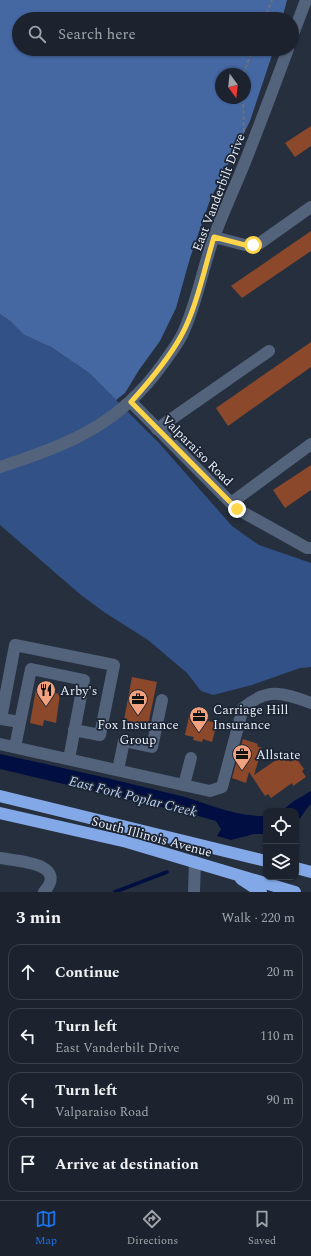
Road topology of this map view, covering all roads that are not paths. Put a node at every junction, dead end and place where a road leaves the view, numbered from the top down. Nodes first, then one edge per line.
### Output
1 (306, 0) edge
2 (299, 18) edge
3 (285, 56) edge
4 (311, 207) edge
5 (214, 237) junction
6 (269, 351) dead end
7 (131, 402) junction
8 (158, 429) junction
9 (311, 444) edge
10 (0, 467) edge
11 (231, 503) junction
12 (311, 548) edge
13 (162, 700) dead end
14 (311, 704) edge
15 (20, 722) junction
16 (74, 730) junction
17 (0, 744) edge
18 (15, 747) junction
19 (191, 758) dead end
20 (69, 759) junction
21 (118, 770) junction
22 (184, 785) junction
23 (0, 796) edge
24 (0, 813) edge
25 (0, 858) edge
26 (263, 860) edge
27 (195, 862) junction
28 (299, 869) edge
29 (230, 872) junction
30 (311, 872) edge
31 (44, 892) edge
32 (194, 892) edge
33 (261, 892) edge
34 (295, 892) edge

1 - 2 street
3 - 5 street, East Vanderbilt Drive
4 - 5 street
5 - 7 street, East Vanderbilt Drive
6 - 8 street
7 - 8 street, Valparaiso Road
7 - 10 street, East Vanderbilt Drive
8 - 11 street, Valparaiso Road
9 - 11 street
11 - 12 street, Valparaiso Road
13 - 21 street
14 - 22 street
15 - 16 street
15 - 16 street
15 - 18 street
16 - 20 street
17 - 18 street
18 - 20 street
19 - 22 street
20 - 21 street
21 - 22 street
23 - 26 highway, South Illinois Avenue
24 - 27 highway, South Illinois Avenue
25 - 31 street
27 - 29 highway, South Illinois Avenue
27 - 32 street
28 - 30 highway
29 - 33 highway
29 - 34 highway, South Illinois Avenue

